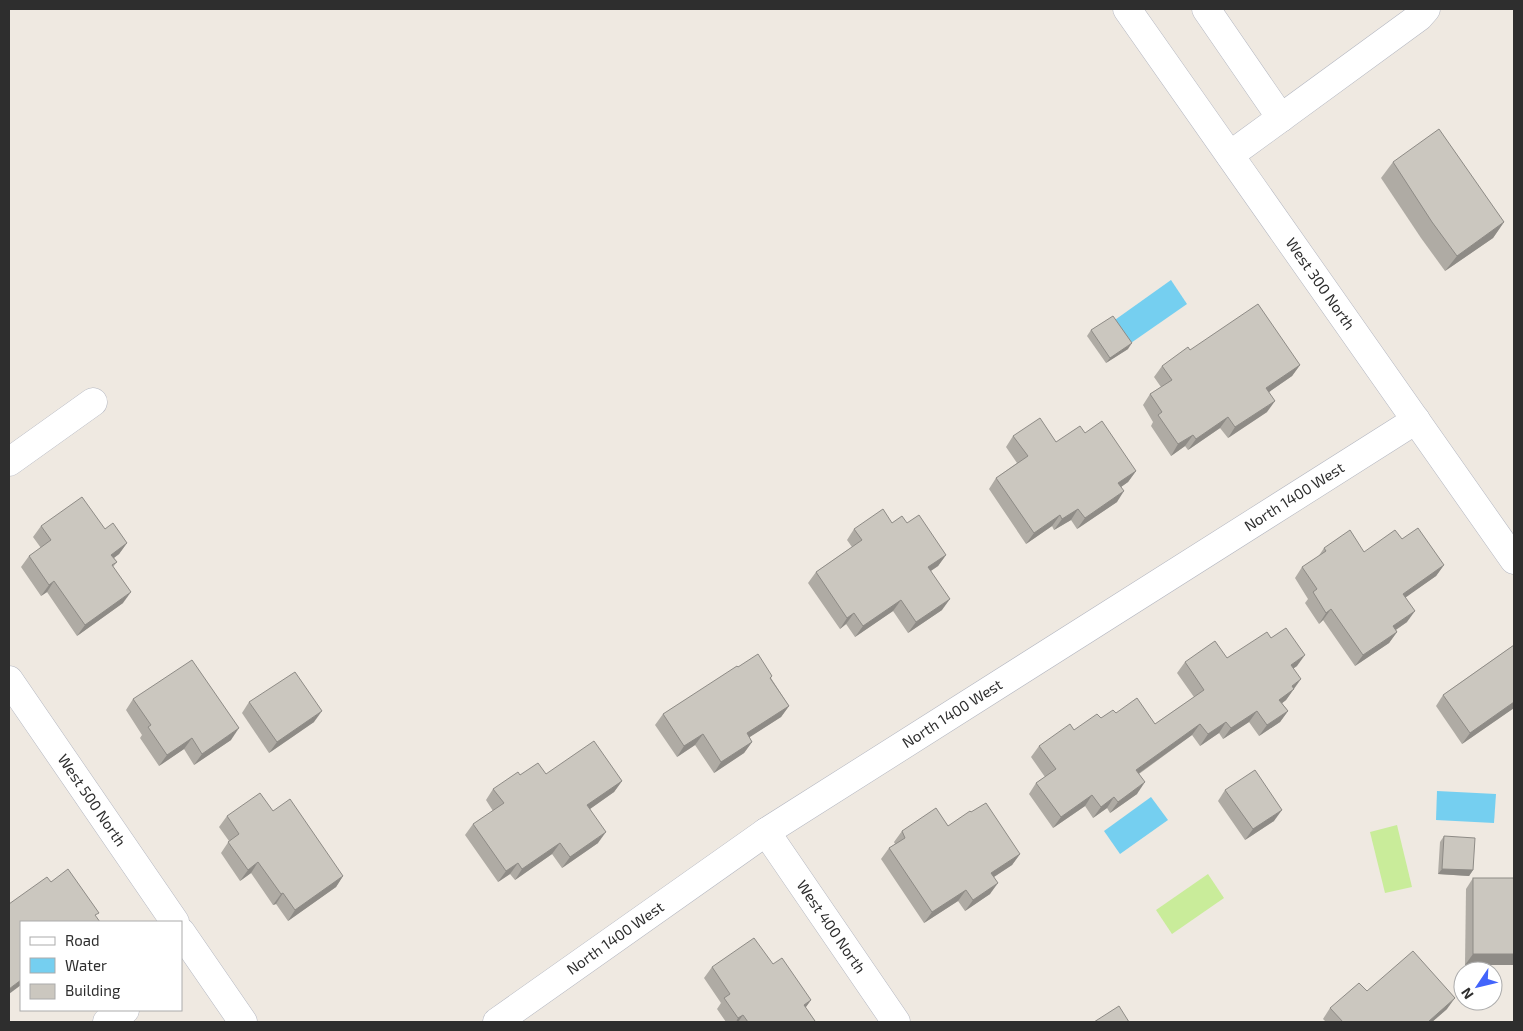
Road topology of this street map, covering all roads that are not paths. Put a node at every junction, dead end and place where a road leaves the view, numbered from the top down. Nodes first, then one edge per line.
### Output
1 (1127, 9) edge
2 (1206, 9) edge
3 (1426, 9) edge
4 (1281, 118) junction
5 (1230, 155) junction
6 (93, 402) dead end
7 (1416, 420) junction
8 (9, 462) edge
9 (1513, 556) edge
10 (9, 680) edge
11 (766, 832) junction
12 (174, 921) edge
13 (182, 935) edge
14 (190, 963) edge
15 (124, 1011) edge
16 (107, 1022) edge
17 (243, 1022) edge
18 (497, 1022) edge
19 (896, 1022) edge

1 - 5 street, West 300 North
2 - 4 street
3 - 4 street
4 - 5 street
5 - 7 street, West 300 North
6 - 8 street
7 - 9 street, West 300 North
7 - 11 street, North 1400 West
10 - 12 street, West 500 North
11 - 18 street, North 1400 West
11 - 19 street, West 400 North
13 - 14 street
14 - 17 street
15 - 16 street

